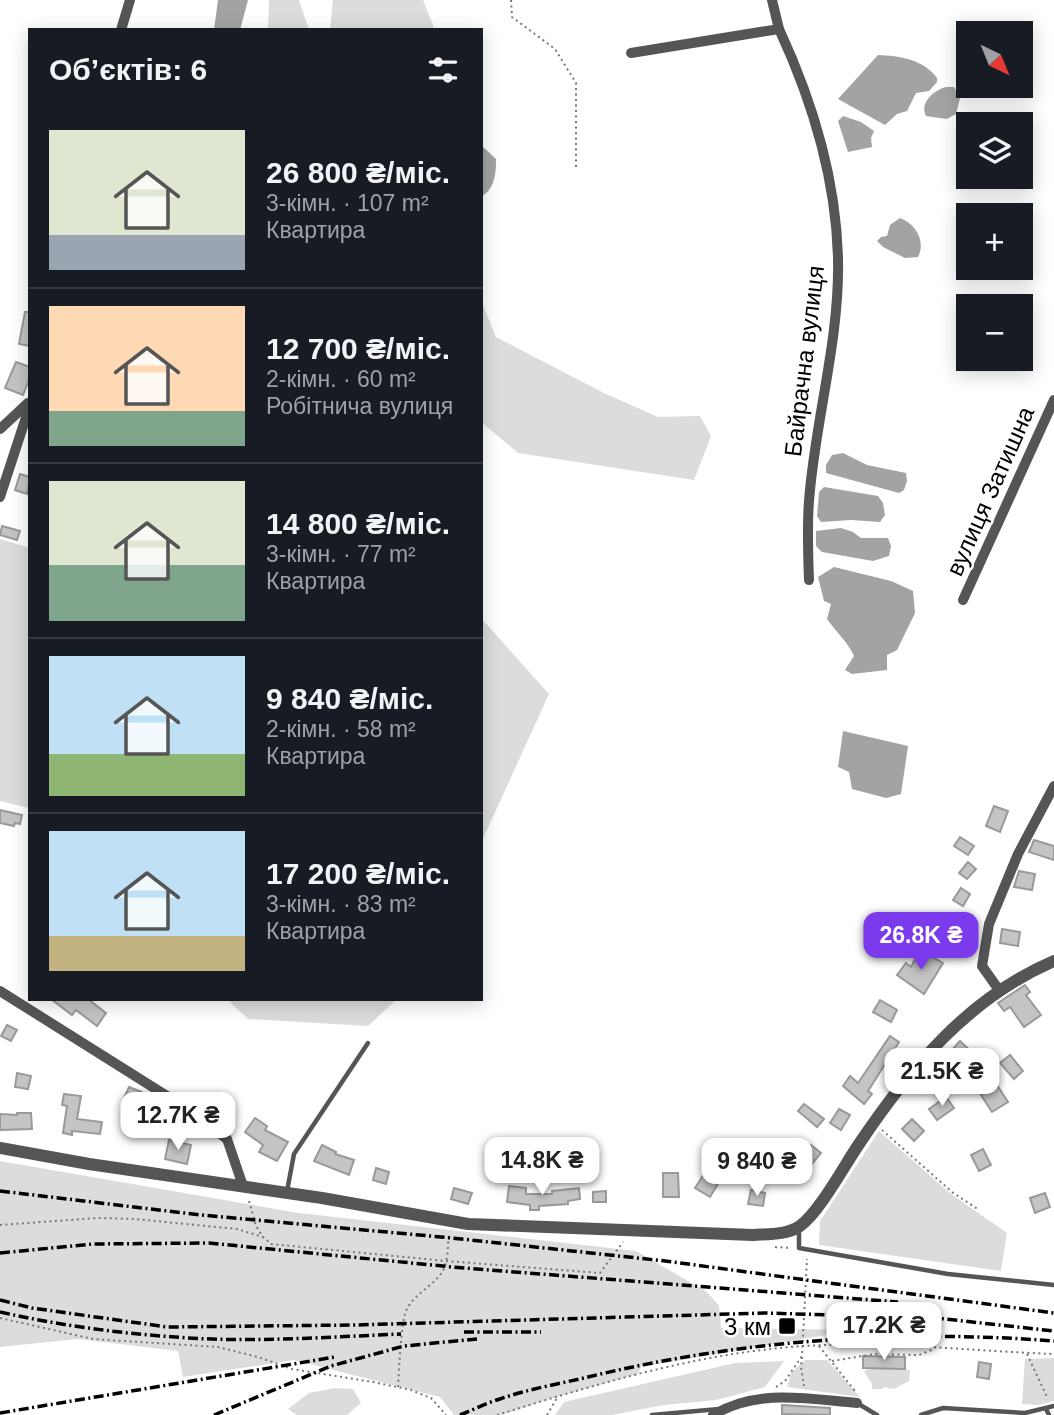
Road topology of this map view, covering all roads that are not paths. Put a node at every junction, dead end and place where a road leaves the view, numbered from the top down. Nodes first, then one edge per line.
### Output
1 (130, 0) edge
2 (772, 0) edge
3 (122, 28) edge
4 (779, 29) junction
5 (631, 53) dead end
6 (1054, 400) edge
7 (28, 405) edge
8 (28, 409) edge
9 (0, 429) edge
10 (0, 497) edge
11 (809, 580) dead end
12 (963, 600) dead end
13 (1054, 786) edge
14 (1054, 961) edge
15 (999, 990) junction
16 (0, 991) edge
17 (368, 1044) dead end
18 (0, 1148) edge
19 (243, 1186) junction
20 (287, 1193) junction
21 (799, 1226) junction
22 (1054, 1284) edge
23 (858, 1403) joint
24 (1050, 1407) edge
25 (723, 1409) junction
26 (652, 1415) edge
27 (713, 1415) edge
28 (877, 1415) edge
29 (920, 1415) edge
30 (1049, 1415) edge

1 - 3 street
2 - 4 street, Байрачна вулиця
4 - 5 street
4 - 11 street, Байрачна вулиця
6 - 12 street, вулиця Затишна
7 - 9 street
8 - 10 street
13 - 15 street
14 - 15 street
15 - 21 street
16 - 19 street
17 - 20 lane
18 - 19 street
19 - 20 street
20 - 21 street
21 - 22 lane
23 - 25 street
23 - 28 lane
24 - 29 lane
24 - 30 lane
25 - 26 lane
25 - 27 street

